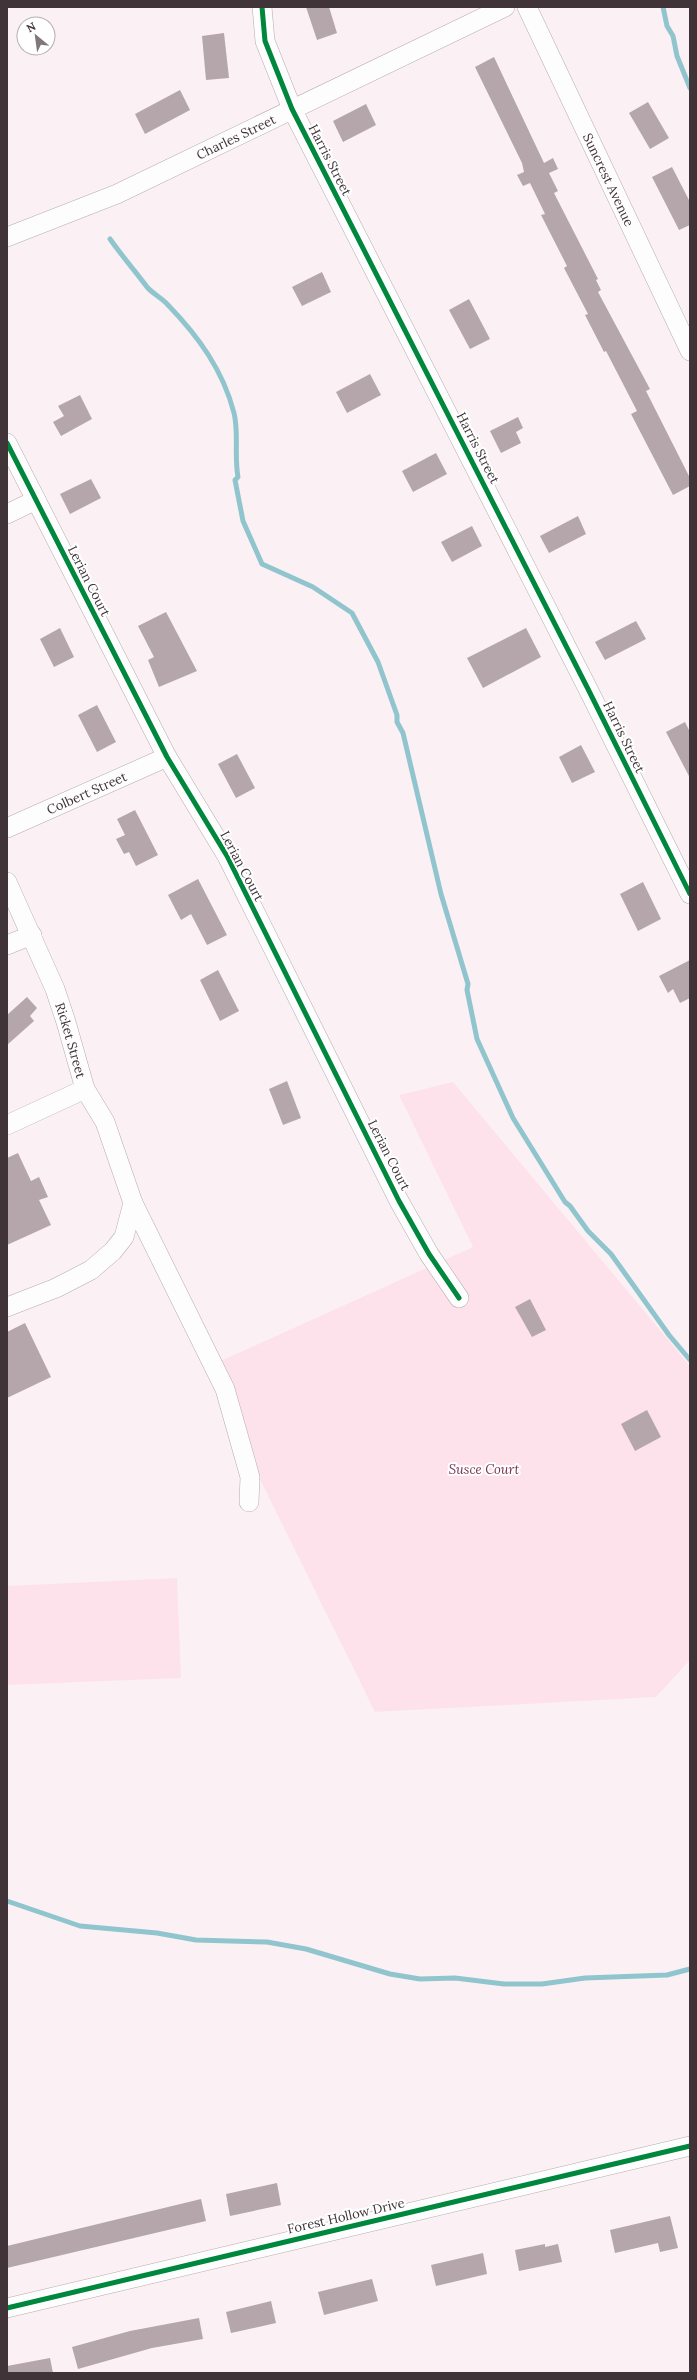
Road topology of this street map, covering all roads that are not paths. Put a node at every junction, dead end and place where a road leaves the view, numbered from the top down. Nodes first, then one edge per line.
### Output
1 (262, 7) edge
2 (505, 7) edge
3 (527, 7) edge
4 (292, 109) junction
5 (7, 237) edge
6 (690, 351) edge
7 (7, 443) edge
8 (36, 500) junction
9 (7, 514) edge
10 (167, 757) junction
11 (7, 828) edge
12 (7, 882) edge
13 (690, 894) edge
14 (32, 935) junction
15 (7, 945) edge
16 (85, 1089) junction
17 (7, 1125) edge
18 (133, 1203) junction
19 (459, 1298) dead end
20 (7, 1307) edge
21 (249, 1502) dead end
22 (690, 2146) edge
23 (7, 2308) edge

1 - 4 street, Harris Street
2 - 4 street, Charles Street
3 - 6 street, Suncrest Avenue
4 - 5 street, Charles Street
4 - 13 street, Harris Street
7 - 8 street, Lerian Court
8 - 9 street
8 - 10 street, Lerian Court
10 - 11 street, Colbert Street
10 - 19 street, Lerian Court
12 - 14 street, Ricket Street
14 - 15 street
14 - 16 street, Ricket Street
16 - 17 street, Ricket Street
16 - 18 street
18 - 20 street
18 - 21 street
22 - 23 street, Forest Hollow Drive

